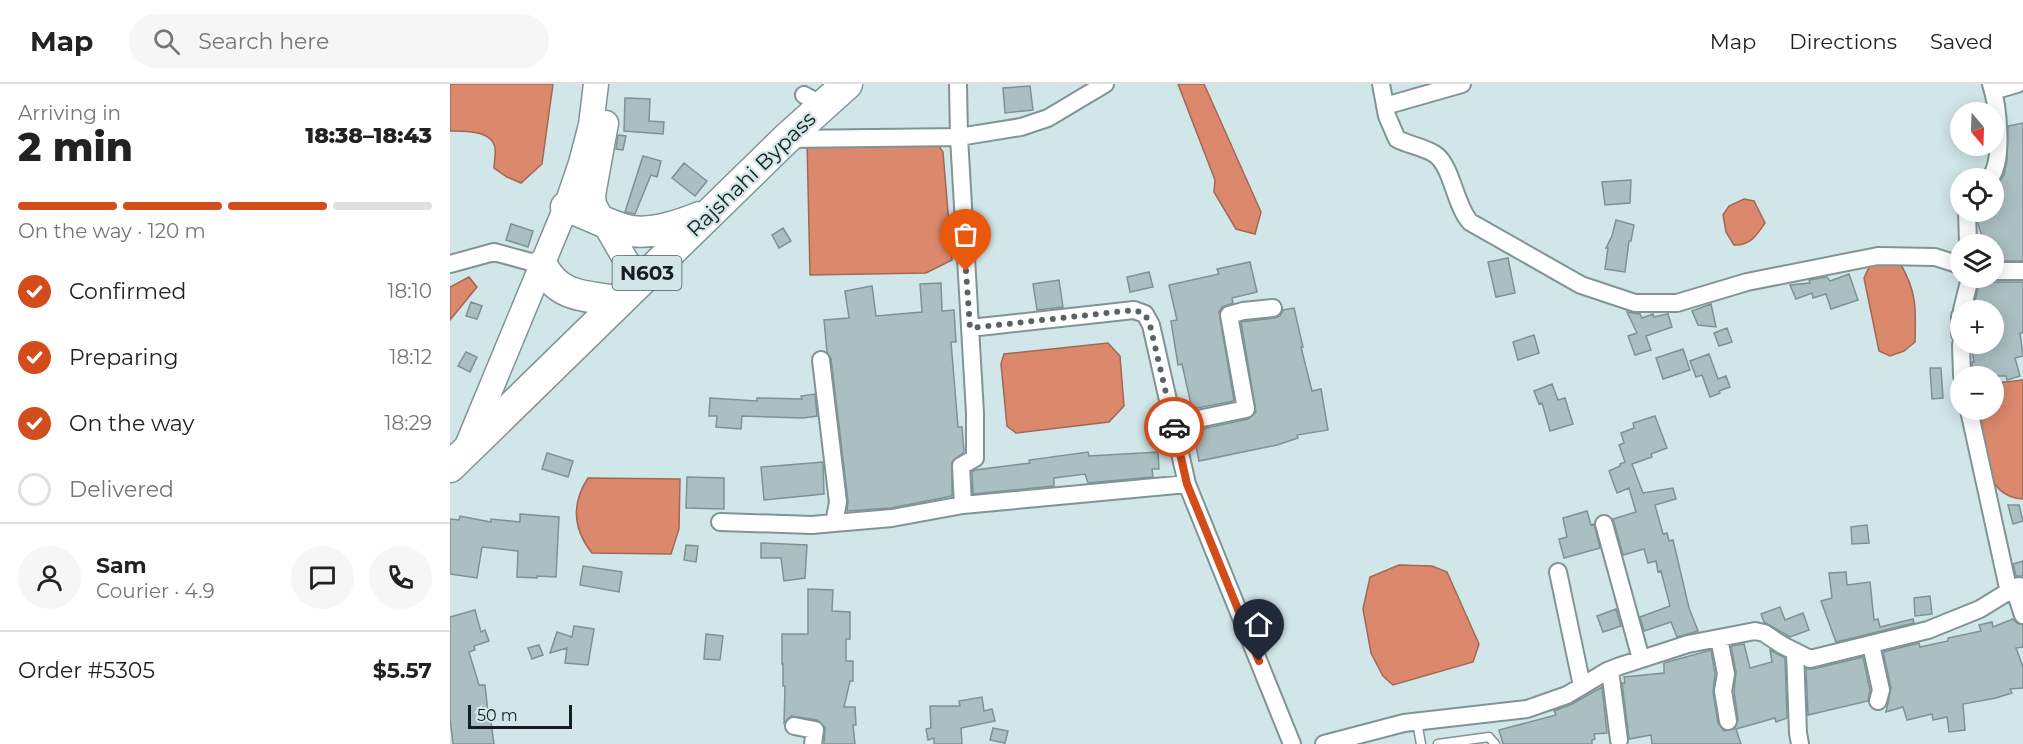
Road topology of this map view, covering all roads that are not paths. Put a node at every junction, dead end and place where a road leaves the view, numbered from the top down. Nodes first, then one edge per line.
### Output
1 (596, 84) edge
2 (611, 84) edge
3 (847, 84) edge
4 (958, 84) edge
5 (1105, 84) edge
6 (1381, 84) edge
7 (1462, 84) edge
8 (2017, 84) edge
9 (1992, 87) edge
10 (1385, 106) junction
11 (959, 137) junction
12 (786, 139) junction
13 (1995, 168) edge
14 (566, 207) junction
15 (714, 211) junction
16 (603, 221) junction
17 (1950, 262) edge
18 (450, 264) edge
19 (542, 265) junction
20 (2004, 271) edge
21 (2023, 271) edge
22 (641, 279) junction
23 (618, 301) junction
24 (1273, 308) dead end
25 (970, 328) junction
26 (820, 360) dead end
27 (1972, 420) edge
28 (1174, 424) junction
29 (457, 459) edge
30 (1187, 484) junction
31 (963, 505) junction
32 (720, 522) dead end
33 (834, 523) junction
34 (1604, 524) dead end
35 (1557, 572) dead end
36 (2018, 586) edge
37 (2023, 615) edge
38 (1719, 638) junction
39 (1871, 645) junction
40 (1796, 652) junction
41 (1641, 659) junction
42 (1610, 670) junction
43 (1582, 686) junction
44 (1878, 701) dead end
45 (1728, 721) dead end
46 (1417, 722) junction
47 (794, 726) dead end
48 (1619, 741) dead end
49 (813, 744) edge
50 (1292, 744) edge
51 (1324, 744) edge
52 (1421, 744) edge
53 (1438, 744) edge
54 (1495, 744) edge
55 (1800, 744) edge

1 - 14 street
2 - 16 street
3 - 12 highway, Rajshahi Bypass / N603
4 - 11 street
5 - 11 street
6 - 10 street
7 - 10 street
8 - 9 street
9 - 13 street
10 - 17 street
11 - 12 street
11 - 25 street
12 - 15 highway, Rajshahi Bypass / N603
14 - 16 highway
14 - 19 street
15 - 16 highway
15 - 22 highway, Rajshahi Bypass / N603
16 - 22 street
18 - 19 street
19 - 23 highway
19 - 29 street
20 - 21 street
22 - 23 highway, Rajshahi Bypass / N603
23 - 29 highway, Rajshahi Bypass / N603
24 - 28 street
25 - 28 street
25 - 31 street
26 - 33 street
27 - 36 street
28 - 30 street
30 - 31 street
30 - 50 street
31 - 33 street
32 - 33 street
34 - 41 street
35 - 43 street
36 - 37 street
36 - 39 street
38 - 40 street
38 - 41 street
38 - 45 street
39 - 40 street
39 - 44 street
40 - 55 street
41 - 42 street
42 - 43 street
42 - 48 street
43 - 46 street
46 - 51 street
46 - 52 lane
47 - 49 street
53 - 54 lane

